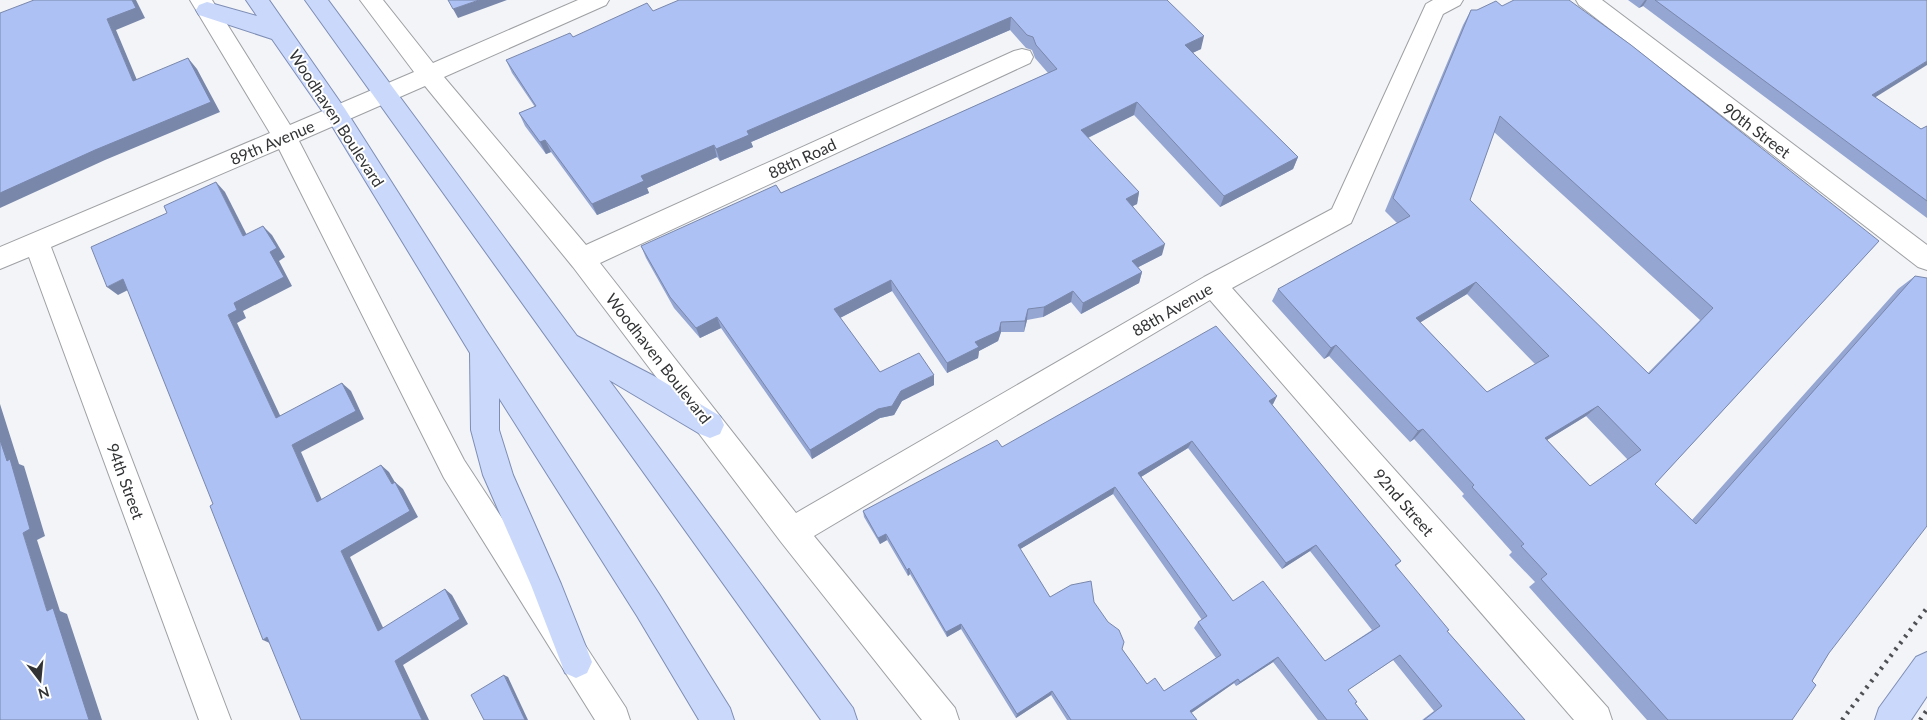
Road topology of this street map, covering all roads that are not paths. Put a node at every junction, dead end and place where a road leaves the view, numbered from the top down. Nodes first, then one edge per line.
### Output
1 (257, 0) edge
2 (316, 0) edge
3 (371, 0) edge
4 (598, 0) edge
5 (1452, 0) edge
6 (1587, 0) edge
7 (204, 5) edge
8 (280, 33) junction
9 (1022, 57) dead end
10 (429, 74) junction
11 (386, 94) junction
12 (337, 115) junction
13 (285, 137) junction
14 (36, 241) junction
15 (0, 258) edge
16 (582, 259) junction
17 (1927, 260) edge
18 (1213, 285) junction
19 (564, 342) junction
20 (484, 351) junction
21 (710, 424) junction
22 (792, 532) junction
23 (576, 662) junction
24 (1927, 668) edge
25 (215, 720) edge
26 (614, 720) edge
27 (718, 720) edge
28 (841, 720) edge
29 (943, 720) edge
30 (1596, 720) edge
31 (1891, 720) edge

1 - 8 main road, Woodhaven Boulevard
2 - 11 main road
3 - 10 street, Woodhaven Boulevard
4 - 10 street, 89th Avenue
5 - 18 street, 88th Avenue
6 - 17 street, 90th Street
7 - 8 main road
7 - 13 street
8 - 12 main road, Woodhaven Boulevard
9 - 16 street, 88th Road
10 - 11 street, 89th Avenue
10 - 16 street, Woodhaven Boulevard
11 - 12 street, 89th Avenue
11 - 19 main road
12 - 13 street, 89th Avenue
12 - 20 main road, Woodhaven Boulevard
13 - 14 street, 89th Avenue
13 - 23 street
14 - 15 street, 89th Avenue
14 - 25 street, 94th Street
16 - 21 street, Woodhaven Boulevard
18 - 22 street, 88th Avenue
18 - 30 street, 92nd Street
19 - 21 main road
19 - 28 main road
20 - 23 main road
20 - 27 main road, Woodhaven Boulevard
21 - 22 street, Woodhaven Boulevard
22 - 29 street, Woodhaven Boulevard
23 - 26 street
24 - 31 main road

